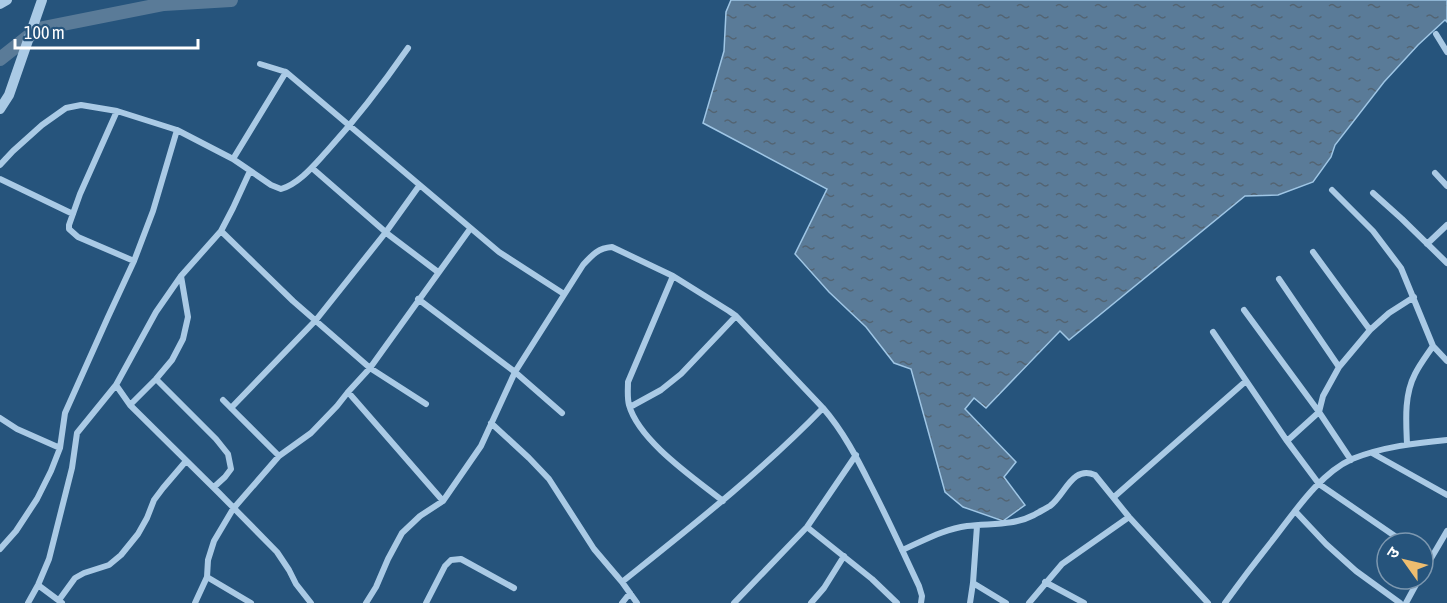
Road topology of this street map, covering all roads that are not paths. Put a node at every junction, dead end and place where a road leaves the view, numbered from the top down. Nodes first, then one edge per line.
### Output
1 (8, 0) edge
2 (42, 0) edge
3 (0, 4) edge
4 (1436, 34) dead end
5 (408, 48) dead end
6 (1447, 52) edge
7 (260, 64) dead end
8 (285, 72) junction
9 (0, 109) edge
10 (117, 111) junction
11 (349, 127) junction
12 (177, 130) junction
13 (233, 159) junction
14 (0, 165) edge
15 (312, 168) junction
16 (250, 171) junction
17 (1435, 172) dead end
18 (0, 178) edge
19 (419, 186) junction
20 (1447, 186) edge
21 (1332, 190) dead end
22 (1372, 194) dead end
23 (73, 214) junction
24 (1447, 225) edge
25 (470, 229) junction
26 (221, 231) junction
27 (386, 232) junction
28 (1427, 244) junction
29 (1313, 252) dead end
30 (134, 261) junction
31 (1447, 262) edge
32 (438, 272) junction
33 (181, 276) junction
34 (673, 276) junction
35 (1279, 279) dead end
36 (564, 294) junction
37 (1414, 297) junction
38 (418, 299) junction
39 (1245, 310) dead end
40 (736, 316) junction
41 (316, 320) junction
42 (1370, 330) junction
43 (1213, 332) dead end
44 (1433, 346) junction
45 (1447, 361) edge
46 (1339, 367) junction
47 (370, 368) junction
48 (515, 372) junction
49 (156, 379) junction
50 (1246, 381) junction
51 (116, 385) junction
52 (348, 392) junction
53 (223, 400) dead end
54 (426, 404) dead end
55 (130, 405) junction
56 (630, 407) junction
57 (231, 408) junction
58 (823, 408) junction
59 (1319, 412) junction
60 (562, 413) dead end
61 (0, 418) edge
62 (491, 423) junction
63 (62, 428) junction
64 (77, 433) junction
65 (1447, 440) edge
66 (1287, 441) junction
67 (1407, 444) junction
68 (60, 448) junction
69 (1372, 453) junction
70 (855, 455) junction
71 (279, 456) junction
72 (1351, 460) junction
73 (186, 461) junction
74 (1319, 484) junction
75 (214, 488) junction
76 (1447, 495) edge
77 (1114, 497) junction
78 (443, 501) junction
79 (723, 501) junction
80 (233, 509) junction
81 (1295, 511) junction
82 (1129, 517) junction
83 (977, 526) junction
84 (807, 527) junction
85 (1388, 531) edge
86 (1447, 531) edge
87 (0, 549) edge
88 (902, 550) junction
89 (1435, 551) edge
90 (844, 556) junction
91 (207, 577) junction
92 (622, 582) junction
93 (1045, 582) junction
94 (973, 583) junction
95 (38, 585) junction
96 (514, 588) dead end
97 (630, 593) junction
98 (60, 601) edge
99 (28, 603) edge
100 (195, 603) edge
101 (251, 603) edge
102 (311, 603) edge
103 (366, 603) edge
104 (426, 603) edge
105 (622, 603) edge
106 (637, 603) edge
107 (734, 603) edge
108 (811, 603) edge
109 (897, 603) edge
110 (921, 603) edge
111 (970, 603) edge
112 (1006, 603) edge
113 (1029, 603) edge
114 (1084, 603) edge
115 (1208, 603) edge
116 (1225, 603) edge
117 (1400, 603) edge

1 - 3 street
2 - 9 street
4 - 6 street
5 - 11 street
7 - 8 street
8 - 11 street
8 - 13 street
10 - 12 street
10 - 14 street
10 - 23 street
11 - 15 street
11 - 19 street
12 - 13 street
12 - 30 street
13 - 16 street
15 - 16 street
15 - 27 street
16 - 26 street
17 - 20 street
18 - 23 street
19 - 25 street
19 - 27 street
21 - 37 street
22 - 28 street
23 - 30 street
24 - 28 street
25 - 32 street
25 - 36 street
26 - 33 street
26 - 41 street
27 - 32 street
27 - 41 street
28 - 31 street
29 - 42 street
30 - 63 street
32 - 38 street
33 - 49 street
33 - 51 street
34 - 36 street
34 - 40 street
34 - 56 street
35 - 46 street
36 - 48 street
37 - 42 street
37 - 44 street
38 - 47 street
38 - 48 street
39 - 59 street
40 - 56 street
40 - 58 street
41 - 47 street
41 - 57 street
42 - 46 street
43 - 50 street
44 - 45 street
44 - 67 street
46 - 59 street
47 - 52 street
47 - 54 street
48 - 60 street
48 - 62 street
49 - 55 street
49 - 75 street
50 - 66 street
50 - 77 street
51 - 55 street
51 - 64 street
52 - 71 street
52 - 78 street
53 - 57 street
55 - 73 street
56 - 79 street
57 - 71 street
58 - 70 street
58 - 79 street
59 - 66 street
59 - 72 street
61 - 68 street
62 - 78 street
62 - 92 street
63 - 64 street
63 - 68 street
64 - 95 street
65 - 67 street
66 - 74 street
67 - 69 street
68 - 87 street
69 - 72 street
69 - 76 street
70 - 84 street
70 - 88 street
71 - 80 street
72 - 74 street
73 - 75 street
73 - 98 street
74 - 81 street
74 - 85 street
75 - 80 street
77 - 82 street
77 - 83 street
78 - 103 street
79 - 92 street
80 - 91 street
80 - 102 street
81 - 116 street
81 - 117 street
82 - 93 street
82 - 115 street
83 - 88 street
83 - 94 street
84 - 90 street
84 - 107 street
86 - 89 street
88 - 110 street
90 - 108 street
90 - 109 street
91 - 100 street
91 - 101 street
92 - 97 street
93 - 113 street
93 - 114 street
94 - 111 street
94 - 112 street
95 - 98 street
95 - 99 street
96 - 104 street
97 - 105 street
97 - 106 street

